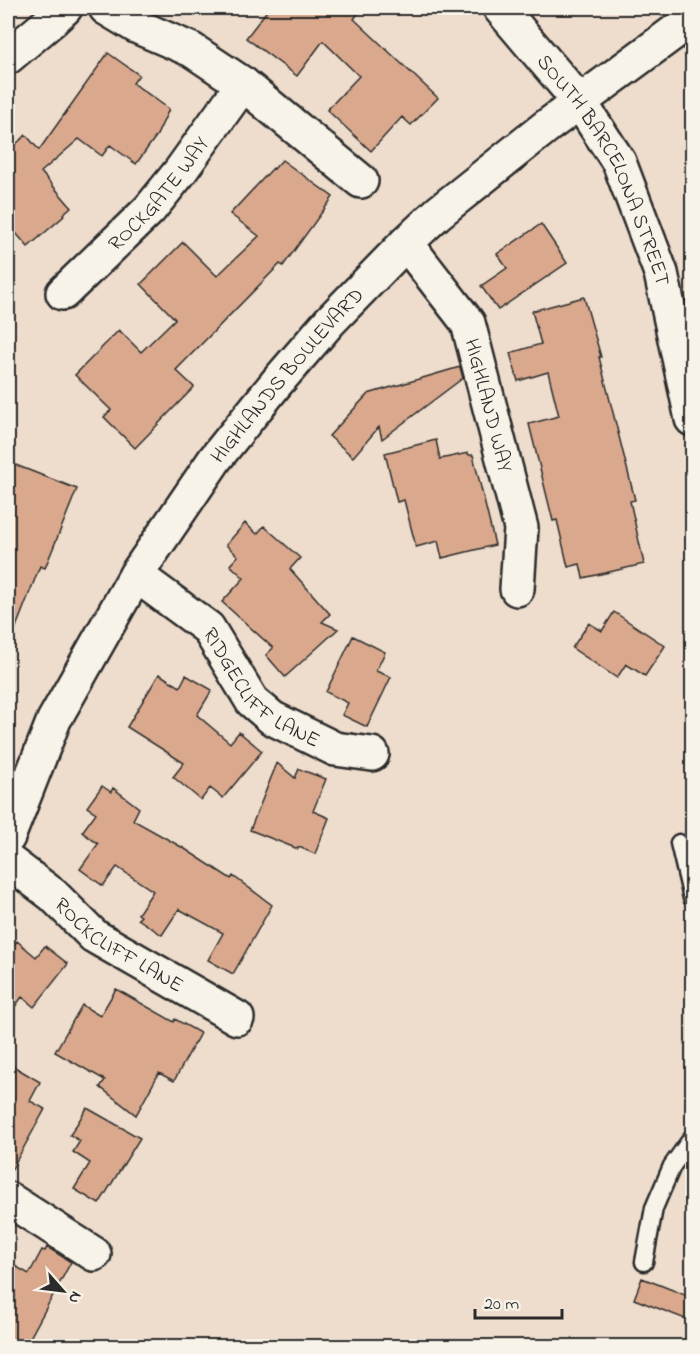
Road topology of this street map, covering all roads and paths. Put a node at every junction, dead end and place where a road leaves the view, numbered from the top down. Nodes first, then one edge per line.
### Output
1 (65, 8) edge
2 (106, 8) edge
3 (500, 8) edge
4 (693, 20) edge
5 (8, 57) edge
6 (243, 84) junction
7 (579, 101) junction
8 (361, 181) dead end
9 (406, 243) junction
10 (63, 293) dead end
11 (683, 330) edge
12 (693, 419) edge
13 (136, 575) junction
14 (517, 589) dead end
15 (372, 754) dead end
16 (8, 837) edge
17 (679, 843) dead end
18 (8, 861) edge
19 (693, 897) edge
20 (237, 1018) dead end
21 (693, 1138) edge
22 (8, 1199) edge
23 (94, 1254) dead end
24 (644, 1262) dead end

1 - 5 street
2 - 6 street
3 - 7 street, SOUTH BARCELONA STREET
4 - 7 street, HIGHLANDS BOULEVARD
6 - 8 street
6 - 10 street, ROCKGATE WAY
7 - 9 street, HIGHLANDS BOULEVARD
7 - 11 street, SOUTH BARCELONA STREET
9 - 13 street, HIGHLANDS BOULEVARD
9 - 14 street, HIGHLAND WAY
11 - 12 street, SOUTH BARCELONA STREET
13 - 15 street, RIDGECLIFF LANE
13 - 16 street, HIGHLANDS BOULEVARD
17 - 19 lane
18 - 20 street, ROCKCLIFF LANE
21 - 24 lane
22 - 23 street

